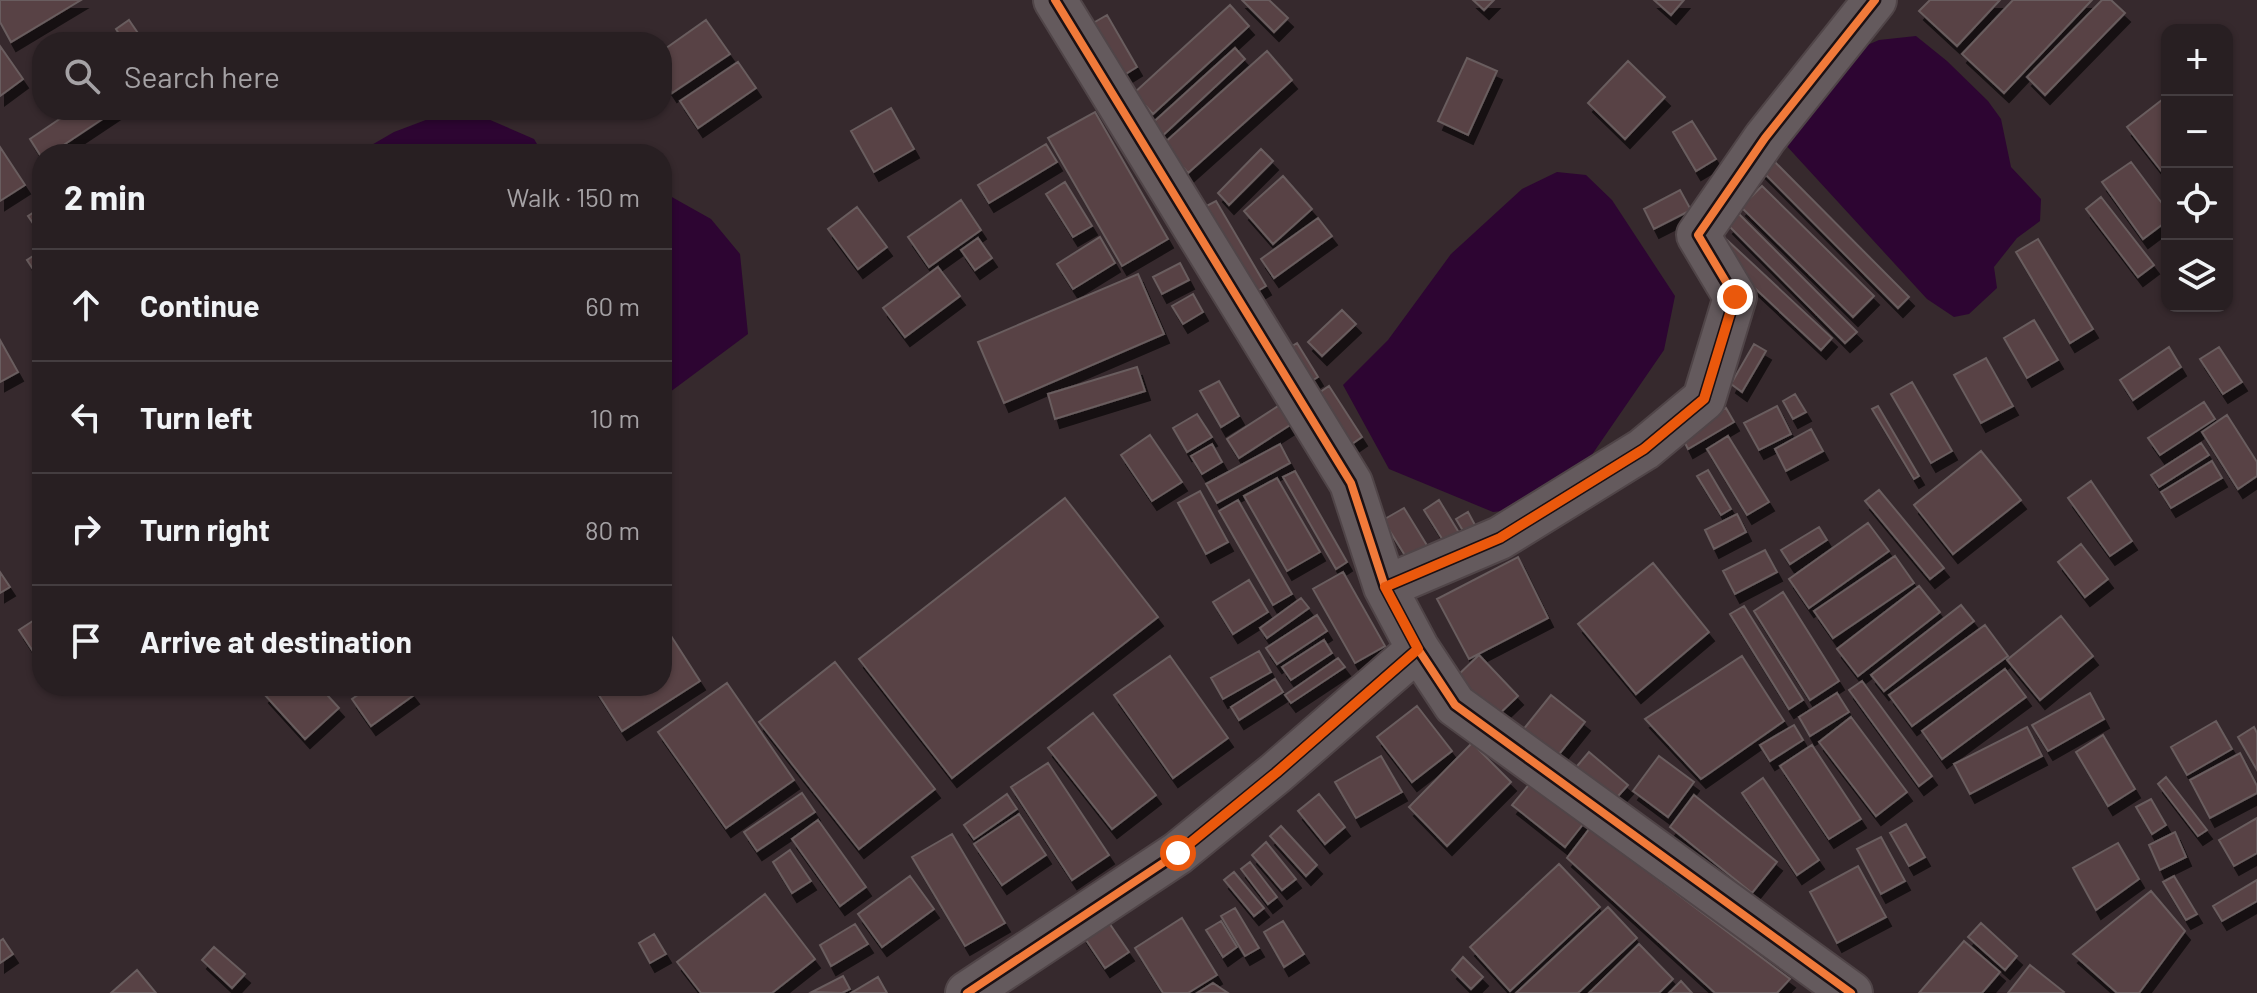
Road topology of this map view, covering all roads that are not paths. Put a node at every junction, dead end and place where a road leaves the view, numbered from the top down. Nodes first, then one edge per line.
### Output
1 (1055, 0) edge
2 (1875, 0) edge
3 (1385, 587) junction
4 (1418, 649) junction
5 (967, 993) edge
6 (1851, 993) edge

1 - 3 street
2 - 3 street
3 - 4 street
4 - 5 street
4 - 6 street

